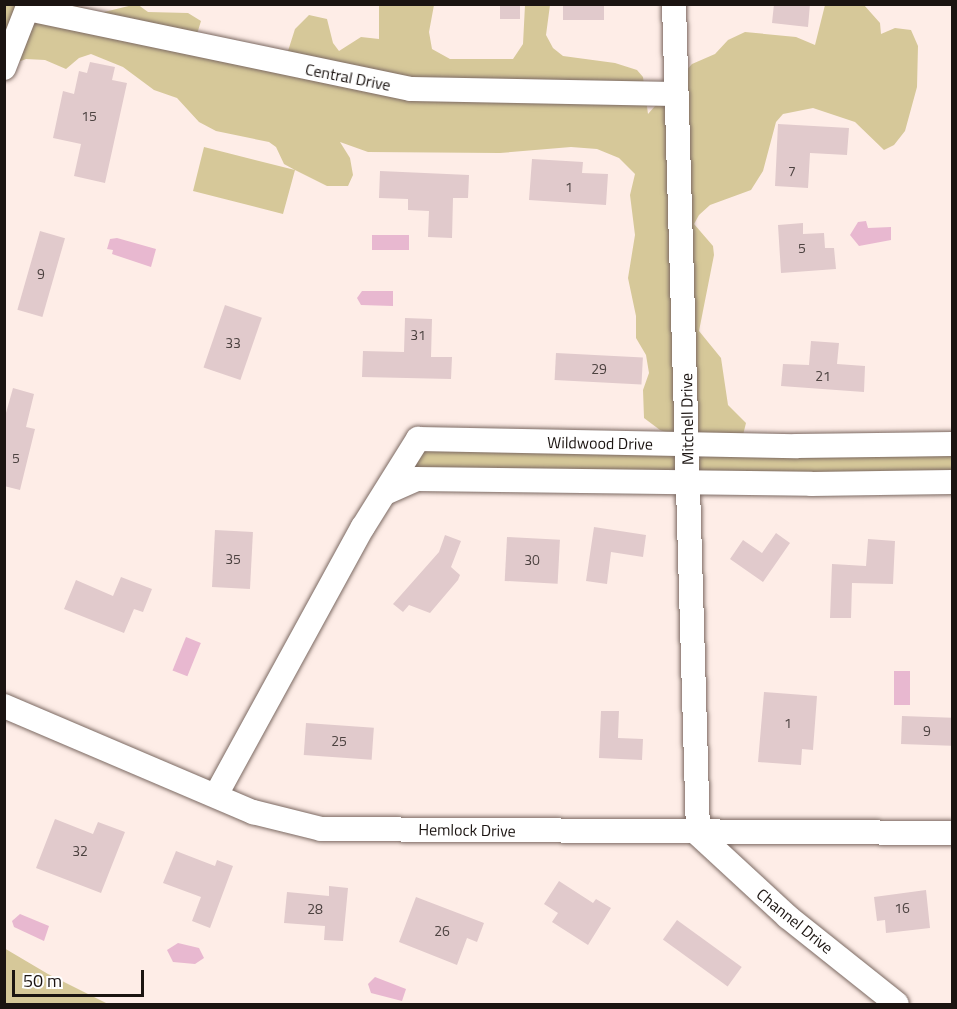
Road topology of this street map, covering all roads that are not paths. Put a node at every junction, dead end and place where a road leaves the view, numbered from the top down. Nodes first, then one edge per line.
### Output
1 (674, 4) edge
2 (28, 7) edge
3 (4, 68) edge
4 (675, 94) junction
5 (688, 444) junction
6 (952, 444) edge
7 (688, 482) junction
8 (952, 482) edge
9 (385, 494) junction
10 (4, 705) edge
11 (216, 795) junction
12 (952, 833) edge
13 (698, 834) junction
14 (897, 1005) edge

1 - 4 street, Mitchell Drive
2 - 3 street
2 - 4 street, Central Drive
4 - 5 street, Mitchell Drive
5 - 6 street, Wildwood Drive
5 - 7 street, Mitchell Drive
5 - 9 street, Wildwood Drive
7 - 8 street
7 - 9 street
7 - 13 street, Mitchell Drive
9 - 11 street, Wildwood Drive
10 - 11 street, Hemlock Drive
11 - 13 street, Hemlock Drive
12 - 13 street, Hemlock Drive
13 - 14 street, Channel Drive

